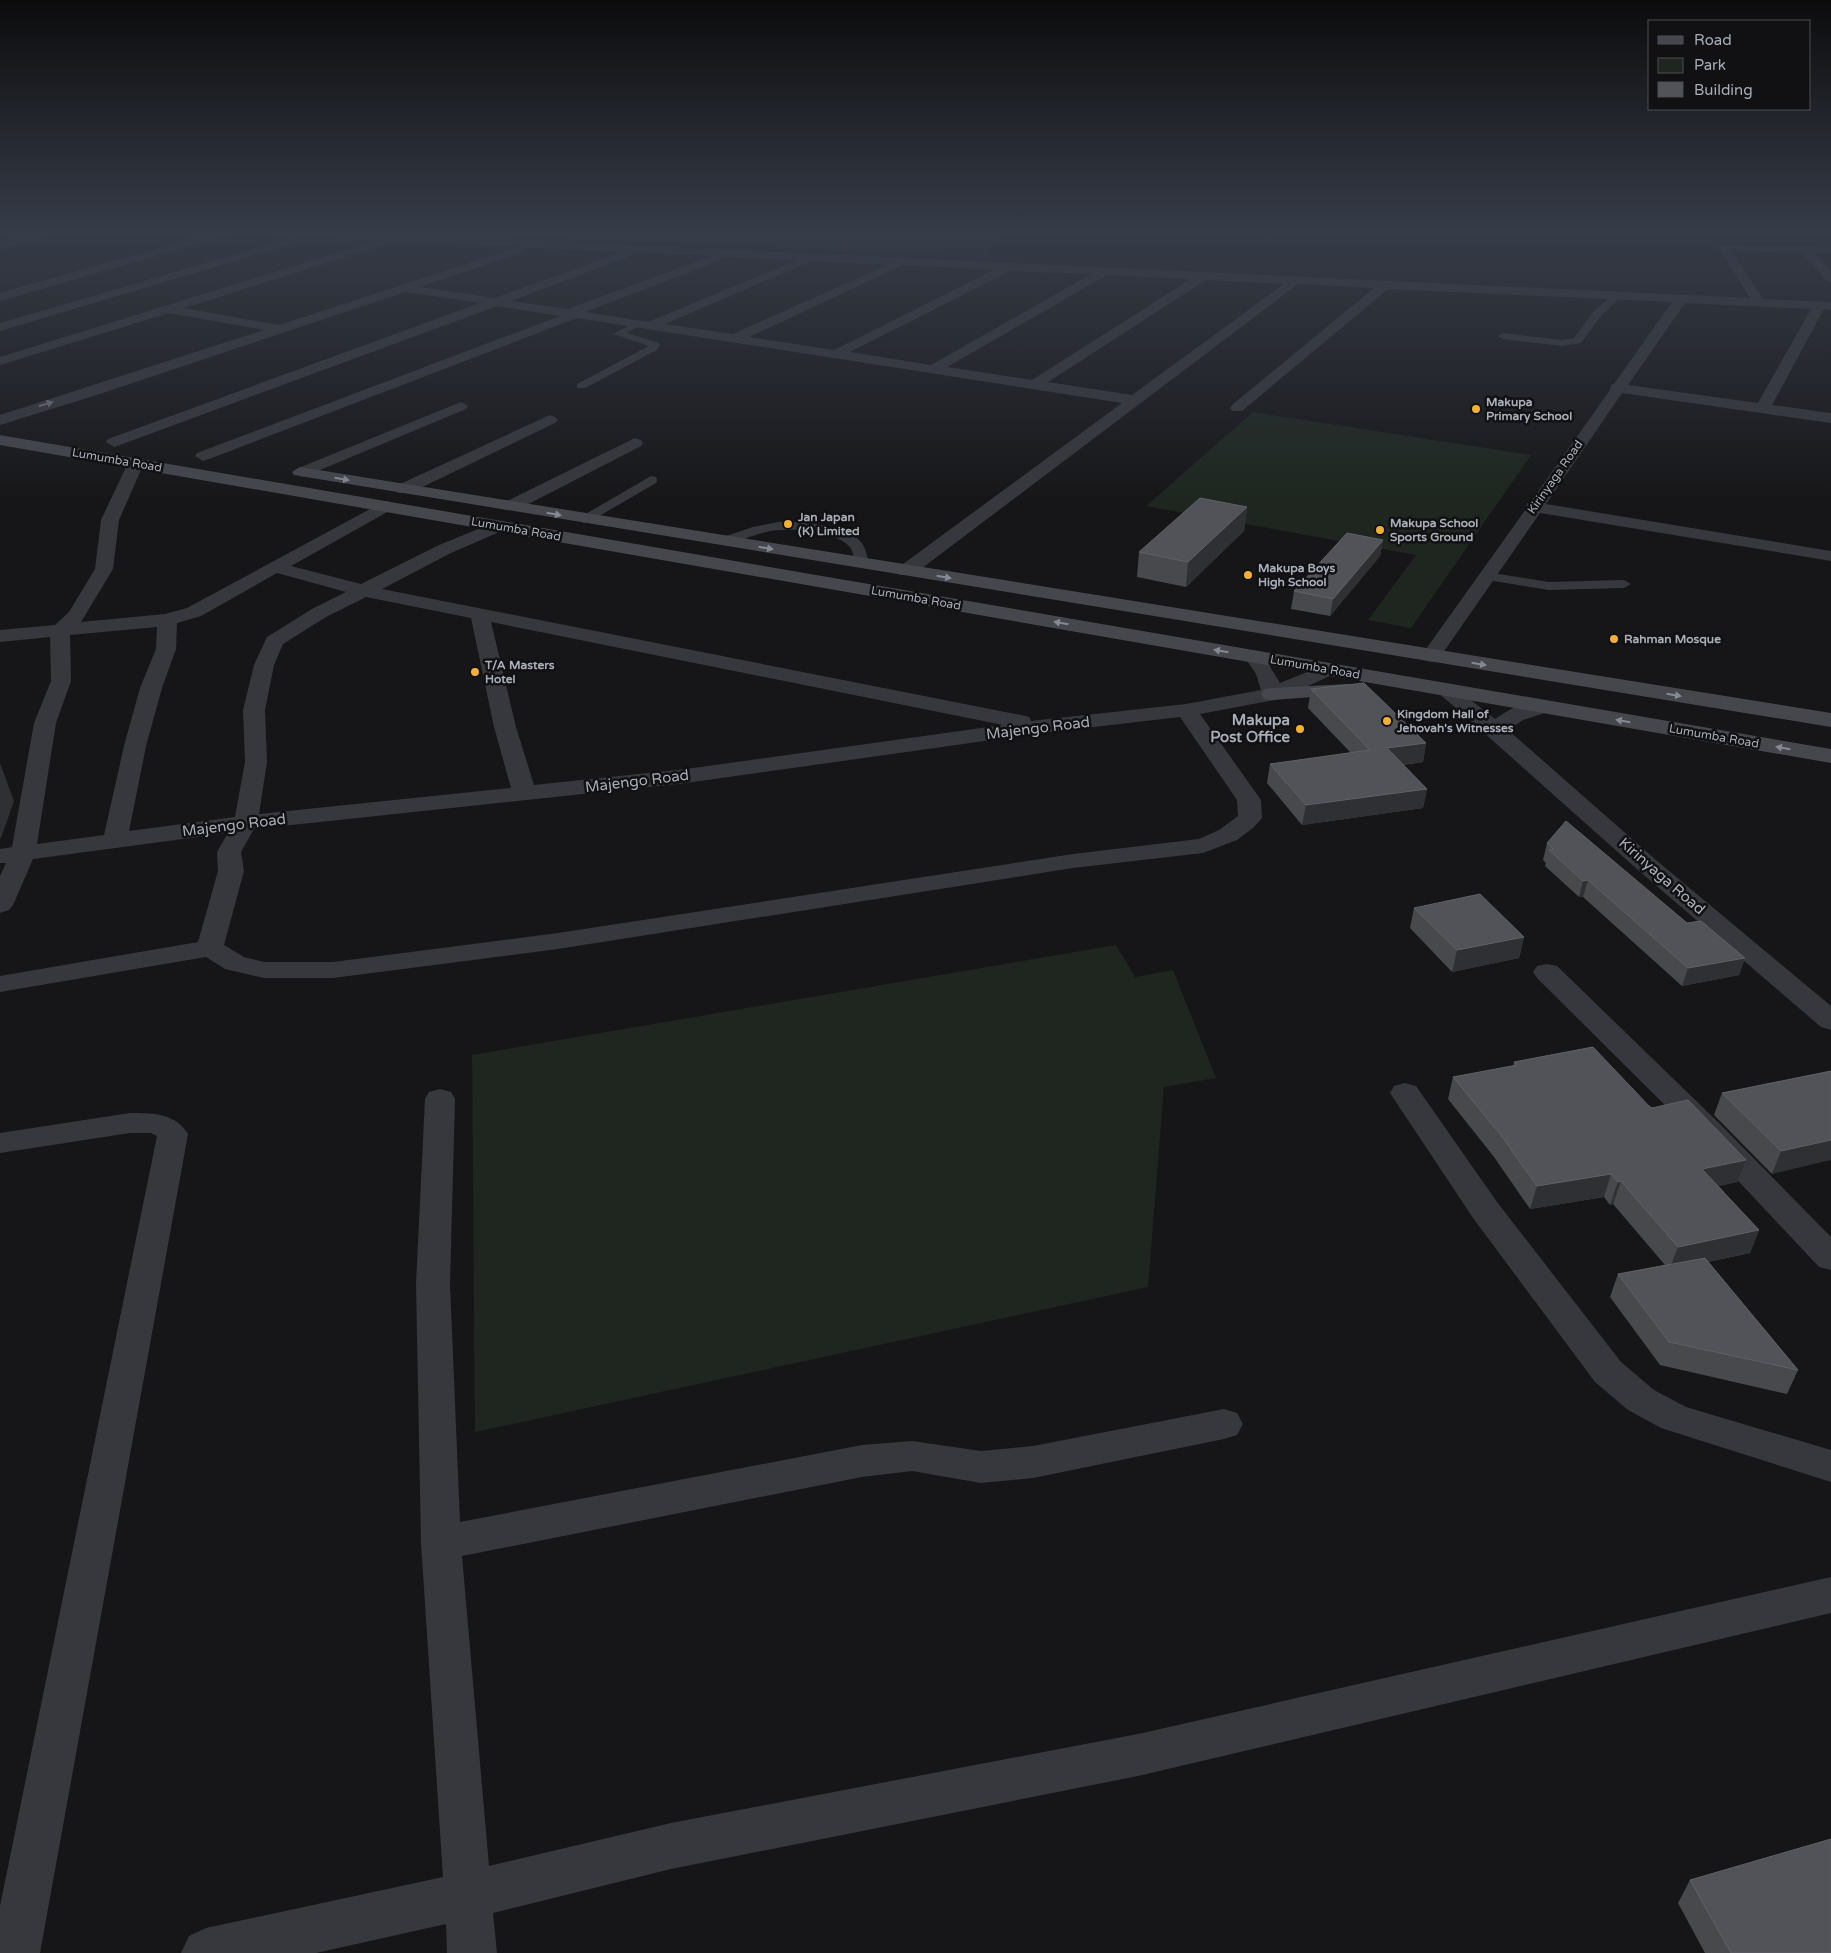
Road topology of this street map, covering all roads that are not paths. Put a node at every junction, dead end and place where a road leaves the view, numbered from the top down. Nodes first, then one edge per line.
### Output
1 (20, 321) edge
2 (129, 321) edge
3 (233, 321) edge
4 (306, 321) edge
5 (442, 321) edge
6 (553, 321) edge
7 (618, 321) edge
8 (653, 321) edge
9 (771, 321) edge
10 (901, 321) edge
11 (1018, 321) edge
12 (1133, 321) edge
13 (1240, 321) edge
14 (1341, 321) edge
15 (1591, 321) edge
16 (1665, 321) edge
17 (1816, 321) edge
18 (643, 325) junction
19 (0, 327) edge
20 (280, 330) junction
21 (1503, 336) dead end
22 (734, 338) junction
23 (836, 354) junction
24 (0, 361) edge
25 (934, 369) junction
26 (1034, 384) junction
27 (581, 386) dead end
28 (1616, 388) junction
29 (98, 390) junction
30 (1134, 400) junction
31 (461, 406) dead end
32 (1237, 408) dead end
33 (1763, 408) junction
34 (1831, 418) edge
35 (550, 420) dead end
36 (34, 426) junction
37 (1, 434) edge
38 (114, 442) junction
39 (635, 443) dead end
40 (149, 448) dead end
41 (185, 454) dead end
42 (203, 456) junction
43 (239, 462) dead end
44 (136, 463) junction
45 (284, 470) dead end
46 (302, 472) junction
47 (651, 480) dead end
48 (404, 489) junction
49 (384, 506) junction
50 (1533, 507) junction
51 (505, 516) junction
52 (584, 519) junction
53 (725, 541) junction
54 (1831, 556) edge
55 (862, 563) junction
56 (274, 567) junction
57 (906, 571) junction
58 (1486, 576) junction
59 (1624, 584) dead end
60 (365, 591) junction
61 (478, 613) junction
62 (166, 620) junction
63 (60, 631) junction
64 (0, 636) edge
65 (1347, 641) junction
66 (1254, 656) junction
67 (1431, 656) junction
68 (1327, 670) junction
69 (1530, 672) junction
70 (1443, 691) junction
71 (1272, 694) junction
72 (1518, 703) junction
73 (1540, 707) junction
74 (1186, 710) junction
75 (1831, 720) edge
76 (1042, 726) junction
77 (1494, 730) junction
78 (1831, 756) edge
79 (526, 794) junction
80 (246, 823) junction
81 (115, 840) junction
82 (12, 854) edge
83 (0, 905) edge
84 (210, 948) junction
85 (1547, 972) dead end
86 (0, 984) edge
87 (1831, 1021) edge
88 (1405, 1093) dead end
89 (440, 1099) dead end
90 (0, 1143) edge
91 (1831, 1258) edge
92 (1224, 1424) dead end
93 (1831, 1466) edge
94 (440, 1543) junction
95 (1831, 1595) edge
96 (468, 1895) junction
97 (15, 1953) edge
98 (206, 1953) edge
99 (472, 1953) edge

1 - 19 street
2 - 24 street
3 - 20 street
4 - 20 street
5 - 38 street
6 - 42 street
7 - 18 street
8 - 18 street
9 - 22 street
10 - 23 street
11 - 25 street
12 - 26 street
13 - 30 street
14 - 32 street
15 - 21 lane
16 - 28 street, Kirinyaga Road
17 - 33 street
18 - 22 street
18 - 27 lane
20 - 29 street
22 - 23 street
23 - 25 street
25 - 26 street
26 - 30 street
28 - 33 street
28 - 50 street, Kirinyaga Road
29 - 36 street
37 -> 29 street
30 - 57 street
31 - 46 street
33 - 34 street
35 - 48 street
36 - 37 main road, Lumumba Road
36 - 38 main road, Lumumba Road
37 - 44 main road, Lumumba Road
38 - 40 main road, Lumumba Road
39 - 51 street
41 - 42 main road
42 - 43 main road
44 - 49 main road, Lumumba Road
44 - 63 street
45 - 46 main road, Lumumba Road
46 -> 48 main road, Lumumba Road
47 - 52 lane
48 - 51 main road, Lumumba Road
49 - 51 main road, Lumumba Road
49 - 56 street
50 - 54 street
50 - 58 street, Kirinyaga Road
51 -> 52 main road, Lumumba Road
51 - 60 street
66 -> 51 main road, Lumumba Road
52 - 53 main road, Lumumba Road
53 -> 55 main road, Lumumba Road
53 - 55 lane
55 - 57 main road, Lumumba Road
56 - 60 street
56 - 62 street
57 -> 65 main road, Lumumba Road
58 - 59 lane
58 - 67 street, Kirinyaga Road
60 - 61 street
60 - 80 street
61 - 76 street
61 - 79 street
62 - 63 street
62 - 81 street
63 - 64 street
63 - 82 street
65 - 67 main road, Lumumba Road
65 - 68 main road
66 - 68 main road, Lumumba Road
66 - 71 street
67 -> 69 main road, Lumumba Road
68 - 70 main road, Lumumba Road
68 - 71 street, Majengo Road
69 - 72 main road
69 -> 75 main road, Lumumba Road
70 - 71 main road
70 - 72 main road, Lumumba Road
70 - 77 street, Kirinyaga Road
71 - 74 street, Majengo Road
72 - 73 main road, Lumumba Road
73 - 77 street
78 -> 73 main road, Lumumba Road
74 - 76 street, Majengo Road
74 - 84 street
76 - 79 street, Majengo Road
77 - 87 street, Kirinyaga Road
79 - 80 street, Majengo Road
80 - 81 street, Majengo Road
80 - 84 street
81 - 82 street, Majengo Road
82 - 83 street
84 - 86 street
85 - 91 street
88 - 93 street
89 - 94 street
90 - 97 street
92 - 94 street
94 - 96 street
95 - 96 street
96 - 98 street
96 - 99 street

